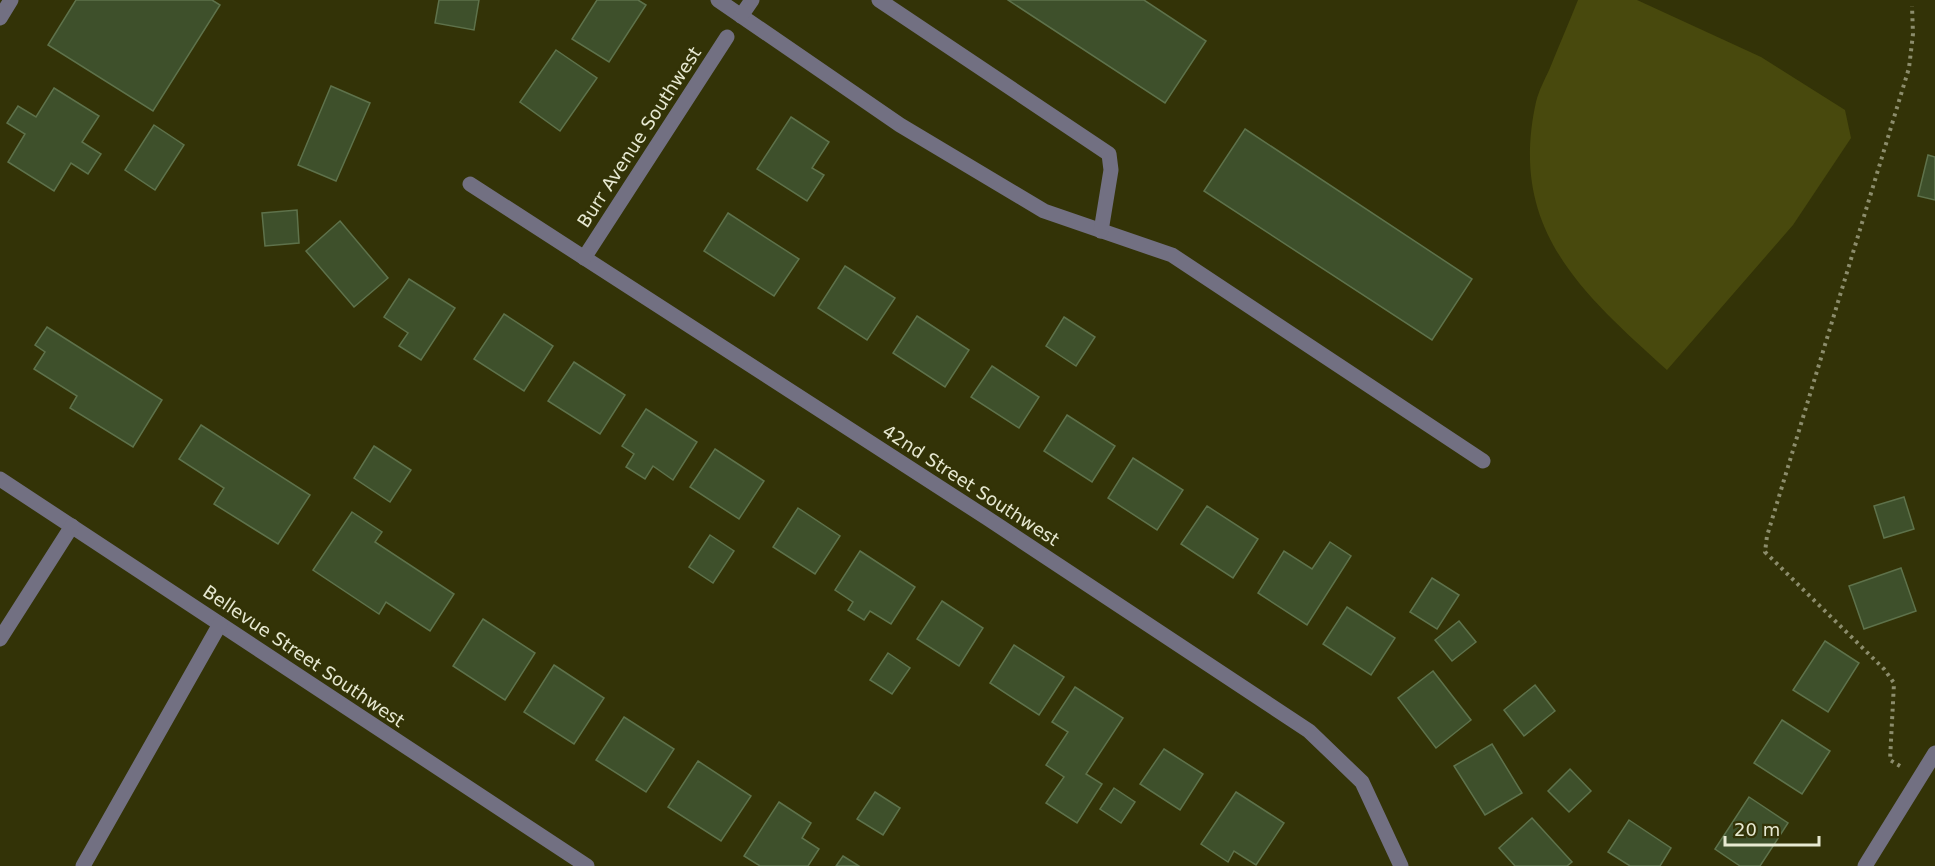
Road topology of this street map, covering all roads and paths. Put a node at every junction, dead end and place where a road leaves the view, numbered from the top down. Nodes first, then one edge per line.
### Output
1 (11, 0) edge
2 (718, 0) edge
3 (752, 0) edge
4 (879, 0) edge
5 (1912, 6) dead end
6 (741, 16) junction
7 (0, 18) edge
8 (727, 37) dead end
9 (470, 184) dead end
10 (1101, 231) junction
11 (584, 258) junction
12 (1483, 461) dead end
13 (0, 479) edge
14 (72, 526) junction
15 (220, 624) junction
16 (0, 639) edge
17 (1935, 753) edge
18 (1921, 779) junction
19 (83, 866) edge
20 (587, 866) edge
21 (1401, 866) edge
22 (1866, 866) edge

1 - 7 street
2 - 6 street
3 - 6 street
4 - 10 street
5 - 18 path
6 - 10 street
8 - 11 street, Burr Avenue Southwest
9 - 11 street, 42nd Street Southwest
10 - 12 street
11 - 21 street, 42nd Street Southwest
13 - 14 street, Bellevue Street Southwest
14 - 15 street, Bellevue Street Southwest
14 - 16 street
15 - 19 street
15 - 20 street, Bellevue Street Southwest
17 - 18 street
18 - 22 street

